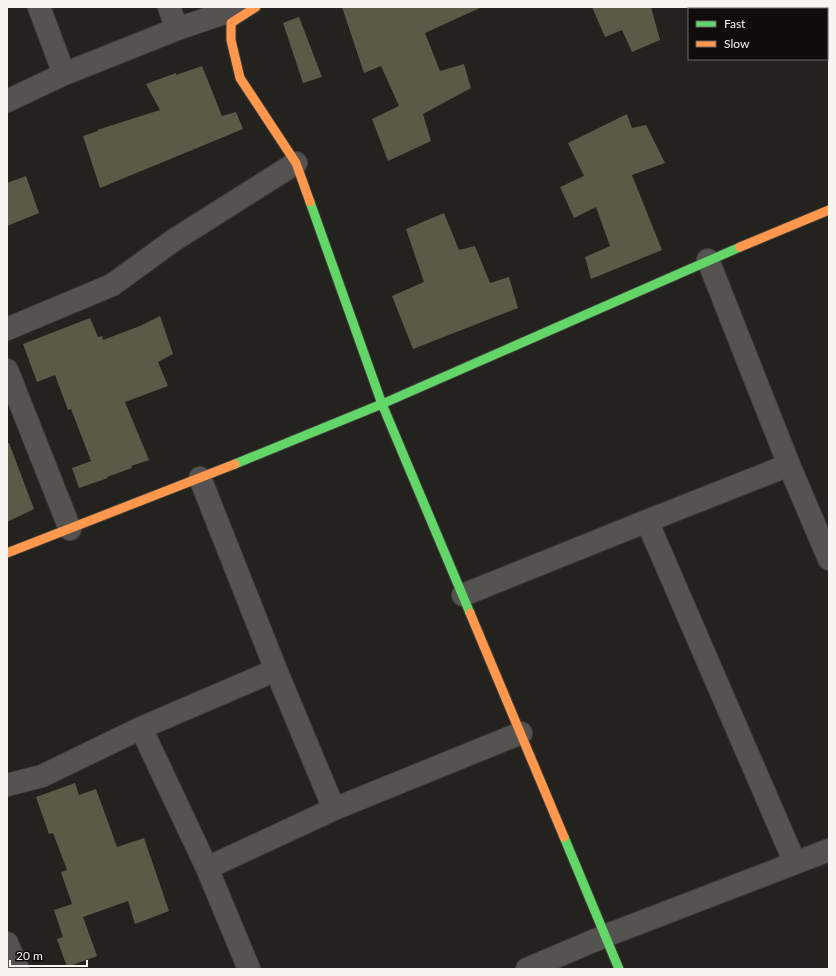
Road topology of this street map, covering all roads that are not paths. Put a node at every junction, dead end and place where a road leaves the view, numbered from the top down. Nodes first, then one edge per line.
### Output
1 (39, 7) edge
2 (169, 7) edge
3 (242, 7) edge
4 (256, 7) edge
5 (177, 29) junction
6 (64, 74) junction
7 (7, 101) edge
8 (296, 163) junction
9 (829, 210) edge
10 (708, 260) junction
11 (7, 329) edge
12 (7, 370) edge
13 (382, 404) junction
14 (790, 466) junction
15 (200, 478) junction
16 (647, 520) junction
17 (70, 529) junction
18 (7, 553) edge
19 (829, 560) edge
20 (463, 595) junction
21 (276, 670) junction
22 (141, 728) junction
23 (521, 733) junction
24 (7, 785) edge
25 (334, 809) junction
26 (829, 850) edge
27 (795, 863) junction
28 (207, 868) junction
29 (605, 936) junction
30 (7, 945) edge
31 (18, 969) edge
32 (249, 969) edge
33 (526, 969) edge
34 (619, 969) edge

1 - 6 street
2 - 5 street
3 - 5 street
4 - 8 street
5 - 6 street
6 - 7 street
8 - 11 street
8 - 13 street
9 - 10 street
10 - 13 street
10 - 14 street
12 - 17 street
13 - 15 street
13 - 20 street
14 - 16 street
14 - 19 street
15 - 17 street
15 - 21 street
16 - 20 street
16 - 27 street
17 - 18 street
20 - 23 street
21 - 22 street
21 - 25 street
22 - 24 street
22 - 28 street
23 - 25 street
23 - 29 street
25 - 28 street
26 - 27 street
27 - 29 street
28 - 32 street
29 - 33 street
29 - 34 street
30 - 31 street

